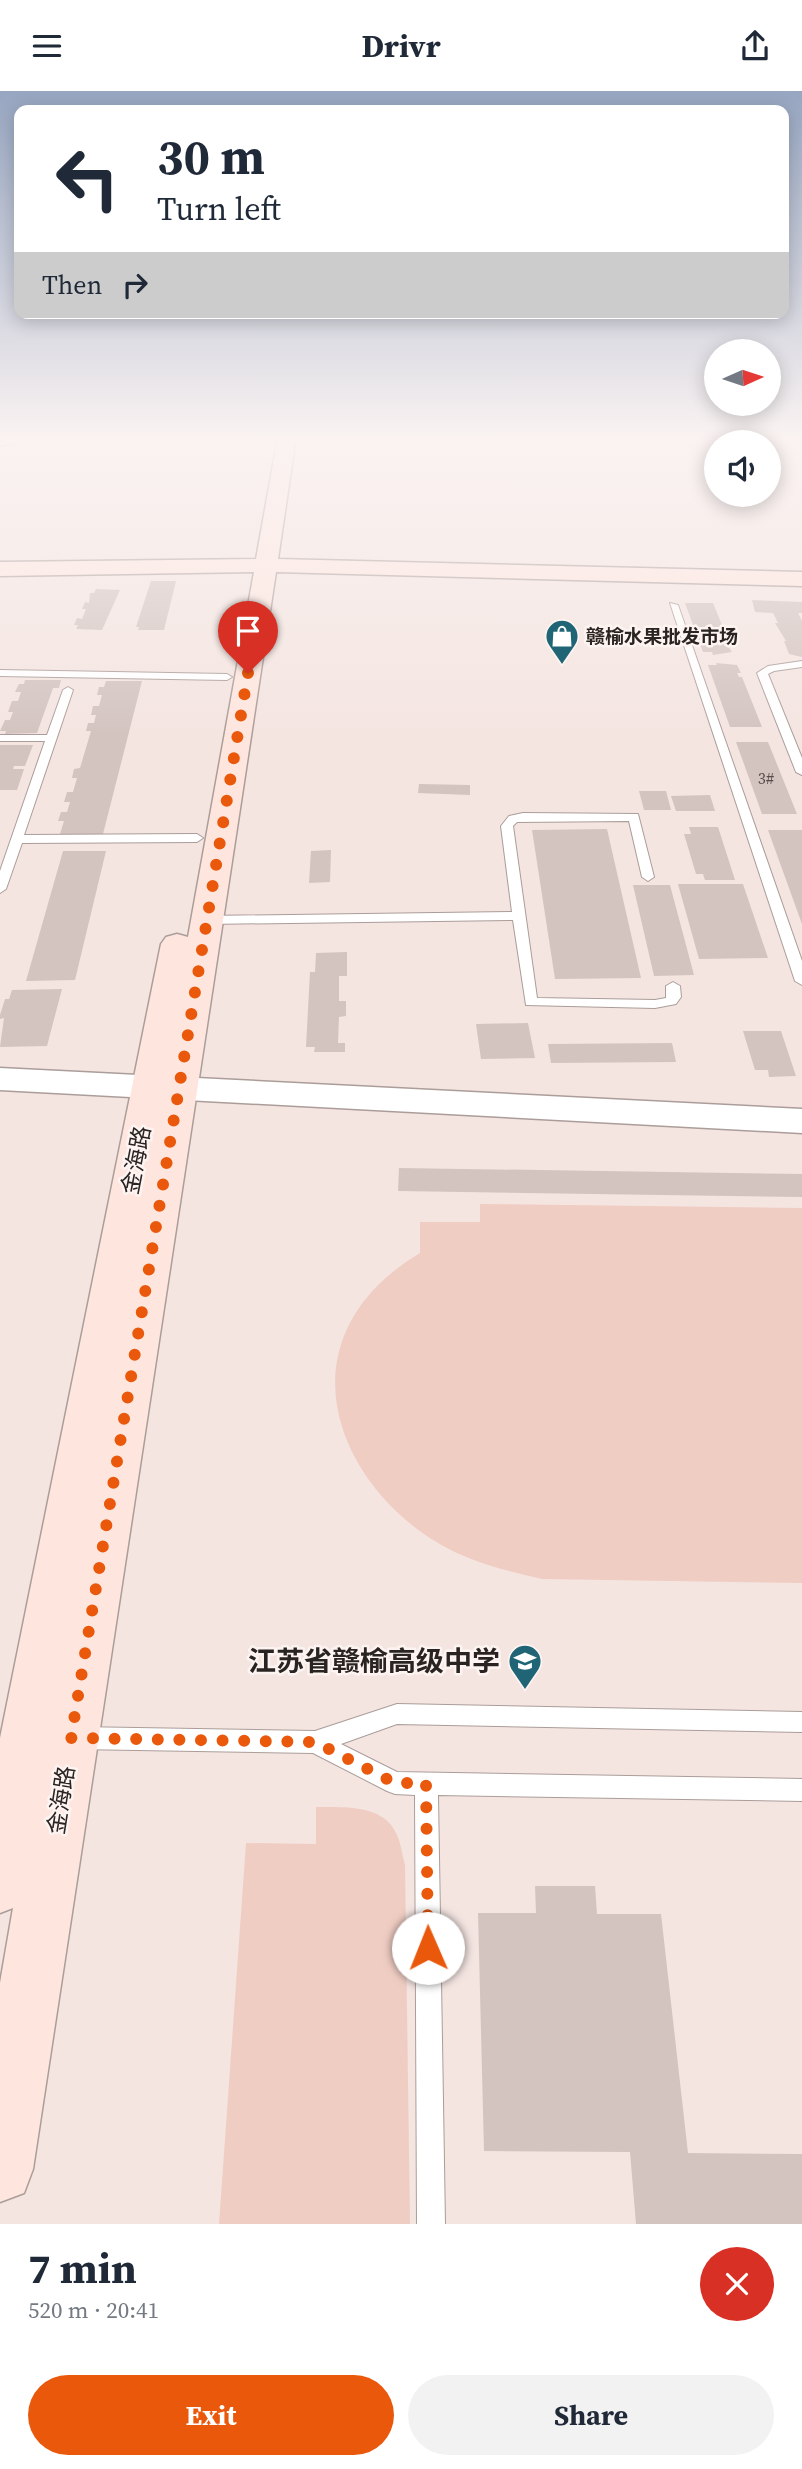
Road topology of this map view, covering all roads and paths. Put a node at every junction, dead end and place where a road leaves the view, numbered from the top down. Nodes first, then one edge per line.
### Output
1 (261, 537) edge
2 (264, 537) edge
3 (258, 561) junction
4 (0, 562) edge
5 (0, 569) edge
6 (802, 572) edge
7 (802, 579) edge
8 (673, 605) dead end
9 (802, 664) edge
10 (0, 673) edge
11 (227, 677) junction
12 (68, 690) dead end
13 (0, 738) edge
14 (51, 738) junction
15 (802, 772) edge
16 (197, 838) junction
17 (17, 839) junction
18 (648, 877) dead end
19 (0, 889) edge
20 (519, 916) junction
21 (207, 919) junction
22 (798, 959) edge
23 (802, 981) edge
24 (673, 986) dead end
25 (0, 1079) edge
26 (164, 1088) junction
27 (802, 1121) edge
28 (802, 1722) edge
29 (71, 1738) junction
30 (315, 1742) junction
31 (426, 1783) junction
32 (802, 1790) edge
33 (0, 1884) edge
34 (0, 2169) edge
35 (431, 2224) edge

1 - 3 main road, 金海路
2 - 3 main road, 金海路
3 - 4 main road
3 - 5 main road
3 - 6 main road
3 - 7 main road
3 - 11 main road, 金海路
3 - 21 main road, 金海路
8 - 22 lane
9 - 15 lane
10 - 11 lane
11 - 16 main road, 金海路
12 - 14 lane
13 - 14 lane
14 - 17 lane
16 - 17 lane
16 - 26 main road, 金海路
17 - 19 lane
18 - 20 lane
20 - 21 lane
20 - 24 lane
21 - 26 main road, 金海路
22 - 23 lane
25 - 26 street
26 - 27 street
26 - 29 main road, 金海路
26 - 33 main road, 金海路
28 - 30 lane
29 - 30 lane
29 - 34 main road, 金海路
30 - 31 lane
31 - 32 lane
31 - 35 lane

